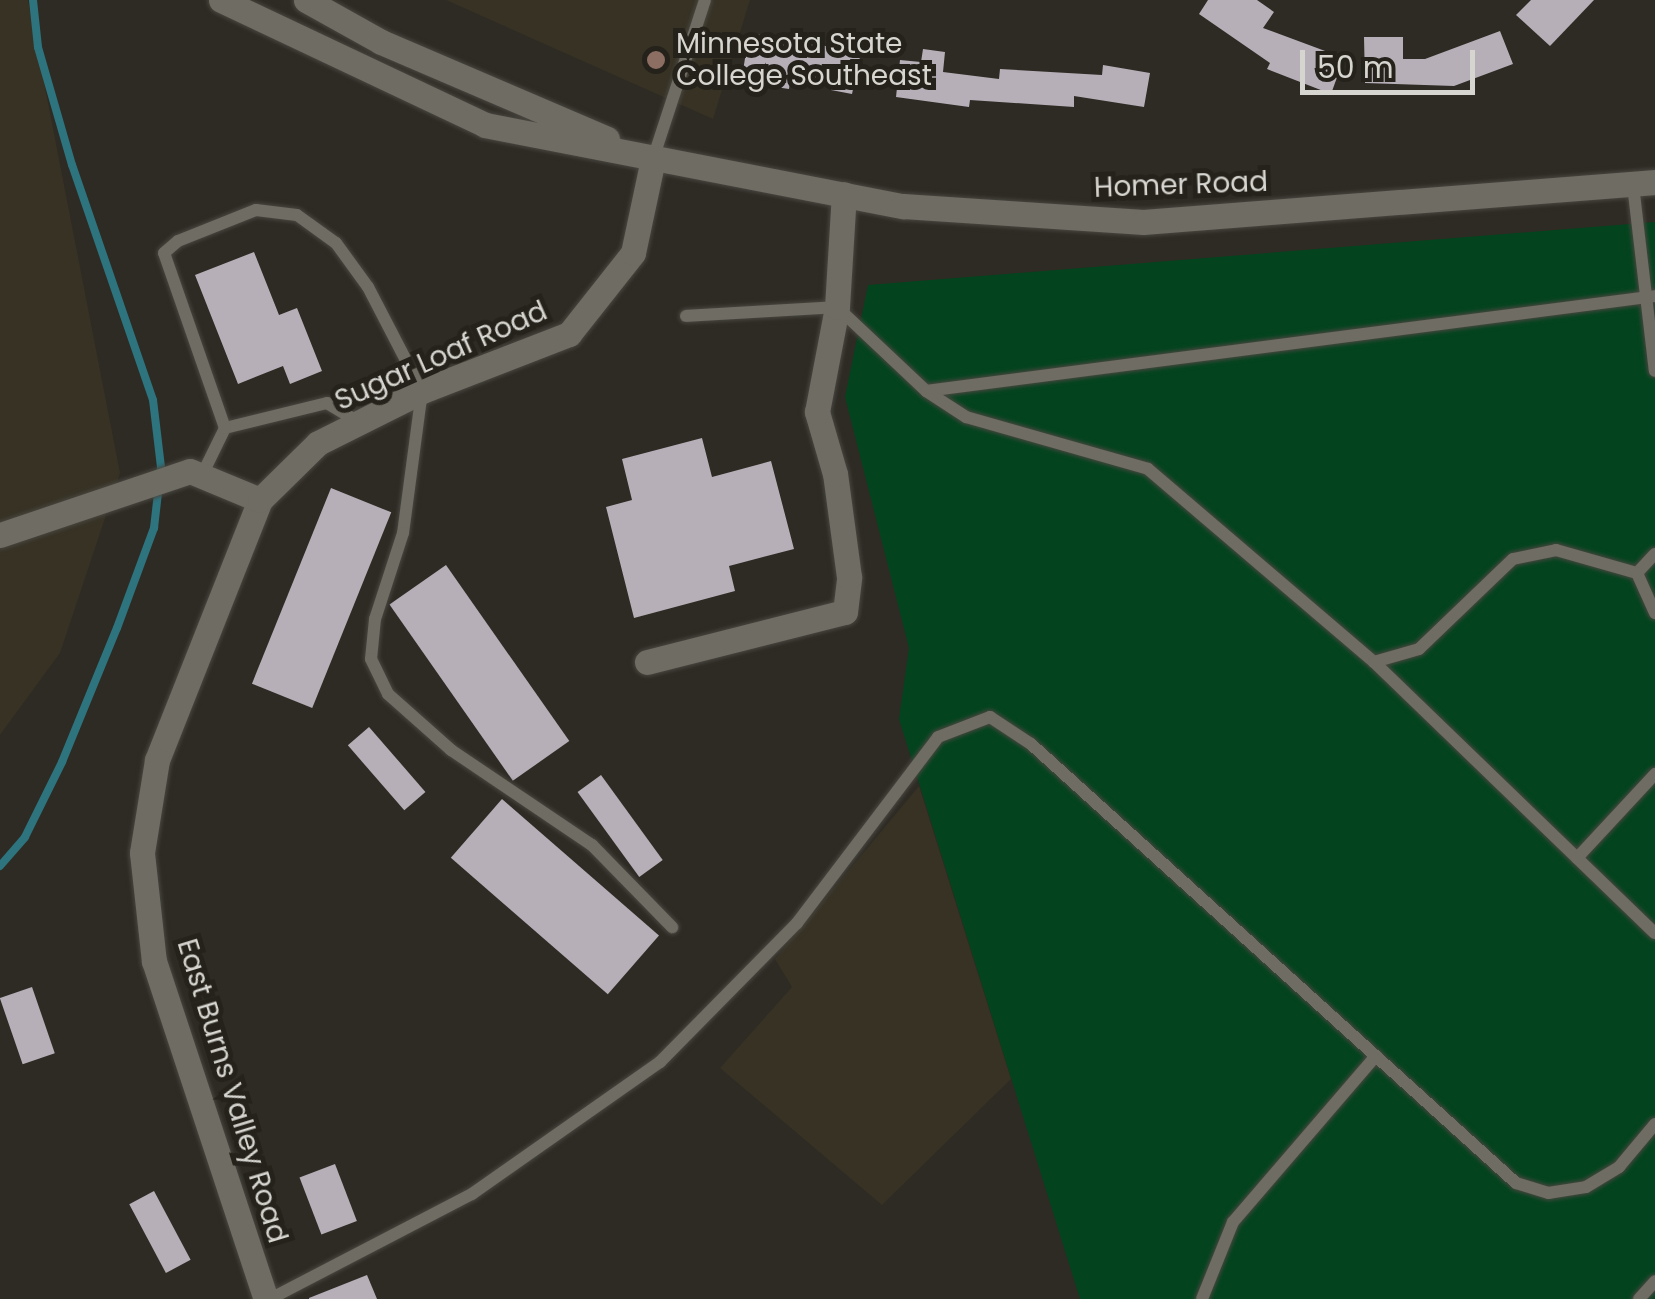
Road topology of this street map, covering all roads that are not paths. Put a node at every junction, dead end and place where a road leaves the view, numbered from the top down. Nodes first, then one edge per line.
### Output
1 (221, 0) edge
2 (306, 0) edge
3 (705, 0) edge
4 (653, 159) junction
5 (1644, 184) edge
6 (844, 194) junction
7 (1649, 298) edge
8 (838, 307) junction
9 (686, 316) dead end
10 (1655, 371) edge
11 (422, 391) junction
12 (926, 391) junction
13 (360, 422) junction
14 (224, 428) junction
15 (196, 473) junction
16 (260, 500) junction
17 (0, 534) edge
18 (1655, 554) edge
19 (1637, 572) junction
20 (1655, 612) edge
21 (647, 662) dead end
22 (1374, 662) junction
23 (1655, 774) edge
24 (1577, 858) junction
25 (672, 927) dead end
26 (1655, 934) edge
27 (1376, 1056) junction
28 (1655, 1124) edge
29 (1655, 1281) edge
30 (268, 1299) edge
31 (1202, 1299) edge
32 (1639, 1299) edge

1 - 4 street, Homer Road
2 - 4 street, Homer Road
3 - 4 lane
4 - 6 street, Homer Road
4 - 11 street, Sugar Loaf Road
5 - 6 street, Homer Road
5 - 7 lane
6 - 8 street
7 - 10 lane
7 - 12 lane
8 - 9 lane
8 - 12 lane
8 - 21 street
11 - 13 street, Sugar Loaf Road
11 - 14 lane
11 - 25 lane
12 - 22 lane
13 - 14 lane
13 - 16 street, Sugar Loaf Road
14 - 15 lane
15 - 16 street
15 - 17 street
16 - 30 street, East Burns Valley Road
18 - 19 lane
19 - 20 lane
19 - 22 lane
22 - 24 lane
23 - 24 lane
24 - 26 lane
27 - 28 lane
27 - 30 lane
27 - 31 lane
29 - 32 lane

